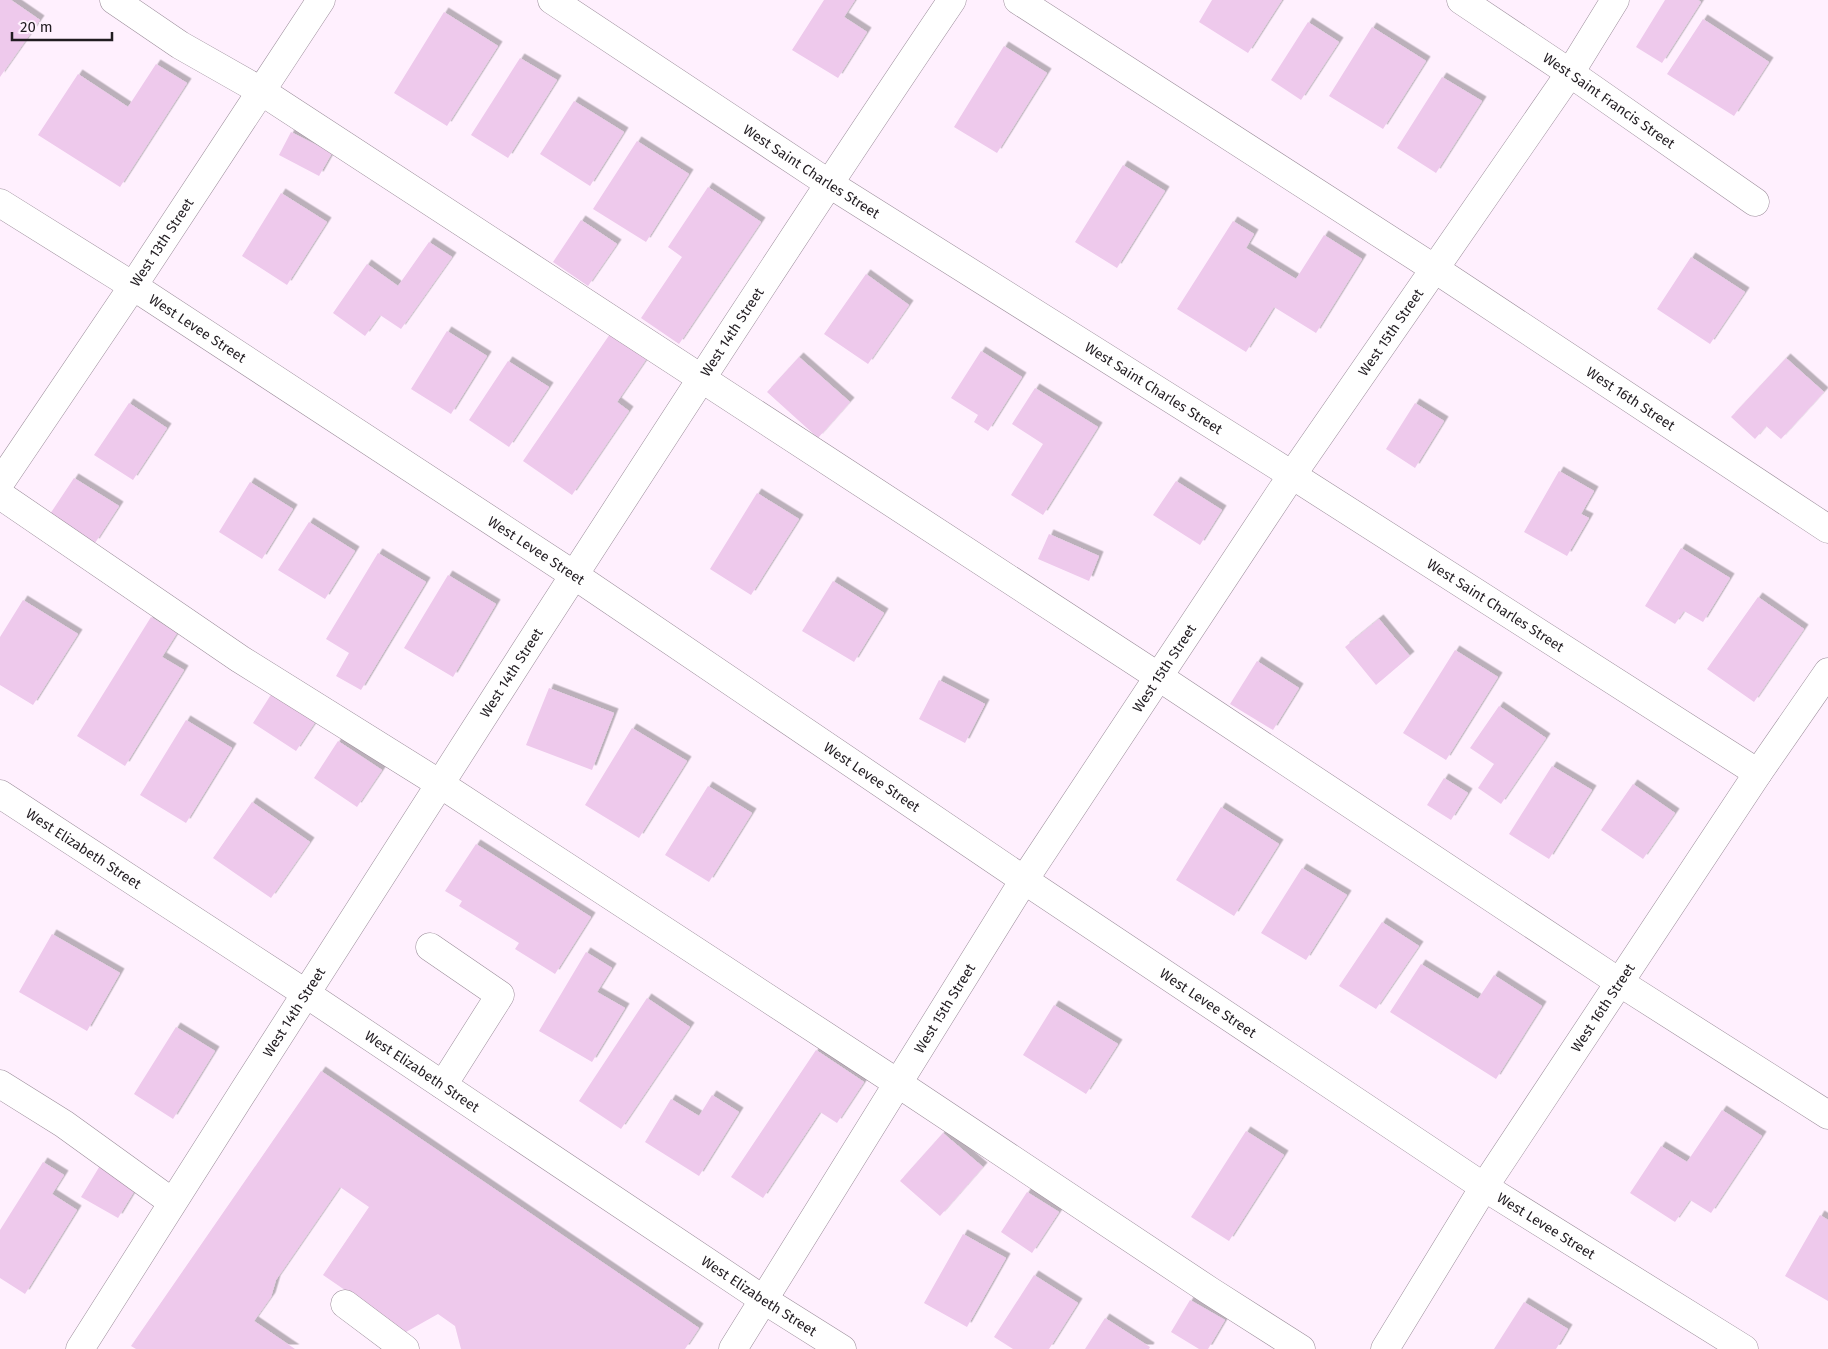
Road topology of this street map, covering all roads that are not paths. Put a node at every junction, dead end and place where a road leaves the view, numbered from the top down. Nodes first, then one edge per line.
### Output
1 (114, 0) edge
2 (321, 0) edge
3 (552, 0) edge
4 (952, 0) edge
5 (1018, 0) edge
6 (1461, 0) edge
7 (1615, 0) edge
8 (1570, 73) junction
9 (261, 91) junction
10 (828, 183) junction
11 (1754, 202) dead end
12 (0, 203) edge
13 (1434, 269) junction
14 (133, 286) junction
15 (701, 379) junction
16 (1292, 475) junction
17 (0, 483) edge
18 (0, 495) edge
19 (1828, 529) edge
20 (574, 575) junction
21 (1828, 672) edge
22 (1159, 677) junction
23 (1758, 773) junction
24 (440, 784) junction
25 (0, 794) edge
26 (1024, 880) junction
27 (430, 947) dead end
28 (1619, 982) junction
29 (305, 993) junction
30 (0, 1084) edge
31 (443, 1084) junction
32 (899, 1084) junction
33 (1828, 1115) edge
34 (1484, 1187) junction
35 (172, 1202) junction
36 (764, 1300) junction
37 (346, 1304) dead end
38 (80, 1349) edge
39 (405, 1349) edge
40 (733, 1349) edge
41 (842, 1349) edge
42 (1302, 1349) edge
43 (1385, 1349) edge
44 (1744, 1349) edge

1 - 9 street
2 - 9 street, West 13th Street
3 - 10 street, West Saint Charles Street
4 - 10 street, West 14th Street
5 - 13 street, West 16th Street
6 - 8 street, West Saint Francis Street
7 - 8 street, West 15th Street
8 - 11 street, West Saint Francis Street
8 - 13 street, West 15th Street
9 - 14 street, West 13th Street
9 - 15 street
10 - 15 street, West 14th Street
10 - 16 street, West Saint Charles Street
12 - 14 street, West Levee Street
13 - 16 street, West 15th Street
13 - 19 street, West 16th Street
14 - 17 street, West 13th Street
14 - 20 street, West Levee Street
15 - 20 street, West 14th Street
15 - 22 street
16 - 22 street, West 15th Street
16 - 23 street, West Saint Charles Street
18 - 24 street
20 - 24 street, West 14th Street
20 - 26 street, West Levee Street
21 - 23 street, West 16th Street
22 - 26 street, West 15th Street
22 - 28 street
23 - 28 street, West 16th Street
24 - 29 street, West 14th Street
24 - 32 street
25 - 29 street, West Elizabeth Street
26 - 32 street, West 15th Street
26 - 34 street, West Levee Street
27 - 31 street
28 - 33 street
28 - 34 street, West 16th Street
29 - 31 street, West Elizabeth Street
29 - 35 street, West 14th Street
30 - 35 street
31 - 36 street, West Elizabeth Street
32 - 36 street, West 15th Street
32 - 42 street
34 - 43 street, West 16th Street
34 - 44 street, West Levee Street
35 - 38 street, West 14th Street
36 - 40 street, West 15th Street
36 - 41 street, West Elizabeth Street
37 - 39 street

